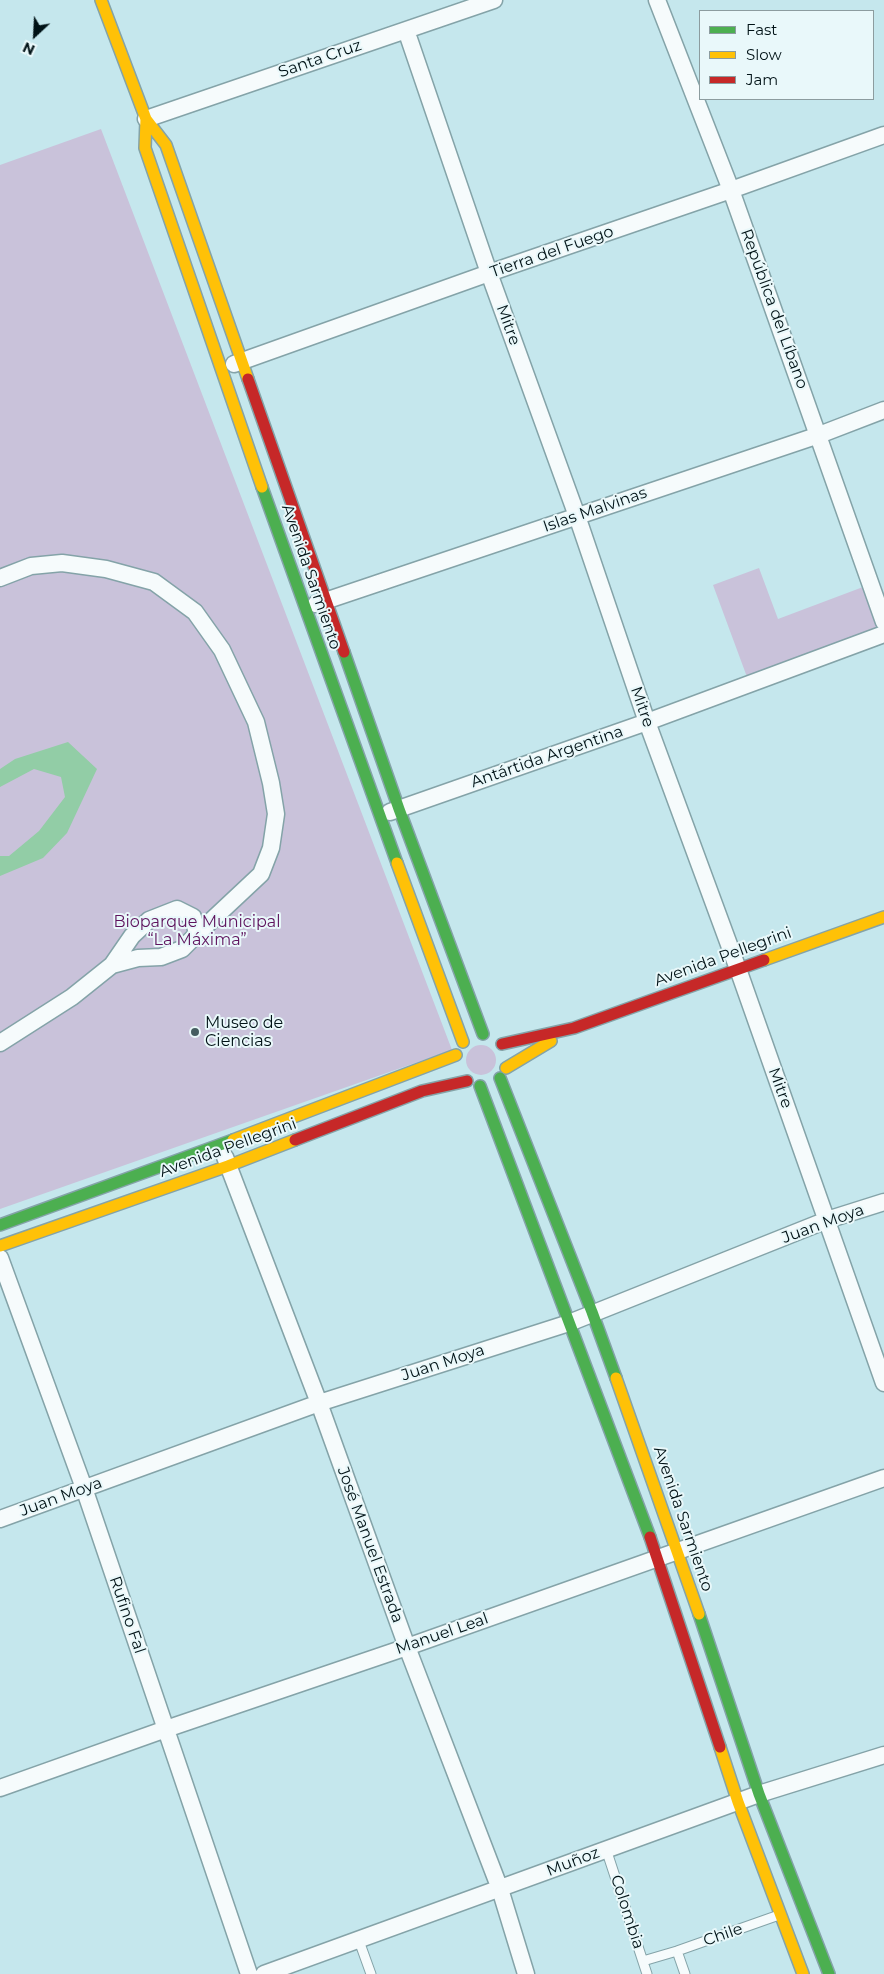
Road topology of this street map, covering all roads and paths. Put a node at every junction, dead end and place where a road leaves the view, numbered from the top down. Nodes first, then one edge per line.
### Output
1 (101, 0) edge
2 (494, 0) edge
3 (657, 0) edge
4 (406, 30) junction
5 (146, 119) junction
6 (884, 135) edge
7 (731, 190) junction
8 (488, 273) junction
9 (241, 362) junction
10 (220, 368) junction
11 (884, 410) edge
12 (819, 435) junction
13 (576, 516) junction
14 (0, 578) edge
15 (326, 600) junction
16 (304, 608) junction
17 (884, 622) edge
18 (884, 634) edge
19 (647, 722) junction
20 (399, 809) junction
21 (378, 817) junction
22 (884, 917) edge
23 (197, 934) junction
24 (112, 965) junction
25 (738, 969) junction
26 (574, 1028) junction
27 (483, 1034) junction
28 (463, 1042) junction
29 (0, 1043) edge
30 (502, 1044) junction
31 (459, 1068) junction
32 (503, 1073) junction
33 (480, 1086) junction
34 (220, 1145) junction
35 (228, 1166) junction
36 (884, 1202) edge
37 (827, 1220) junction
38 (0, 1225) edge
39 (0, 1246) edge
40 (0, 1258) edge
41 (592, 1312) junction
42 (569, 1323) junction
43 (884, 1383) edge
44 (319, 1403) junction
45 (884, 1478) edge
46 (84, 1488) junction
47 (0, 1520) edge
48 (678, 1552) junction
49 (658, 1558) junction
50 (407, 1647) junction
51 (166, 1729) junction
52 (884, 1755) edge
53 (0, 1788) edge
54 (759, 1794) junction
55 (738, 1802) junction
56 (606, 1849) junction
57 (500, 1889) junction
58 (792, 1911) junction
59 (358, 1938) junction
60 (677, 1951) junction
61 (643, 1961) junction
62 (249, 1974) edge
63 (264, 1974) edge
64 (371, 1974) edge
65 (526, 1974) edge
66 (647, 1974) edge
67 (685, 1974) edge
68 (803, 1974) edge
69 (829, 1974) edge

1 - 5 main road, Avenida Sarmiento
2 - 4 street, Santa Cruz
3 - 7 street, República del Líbano
4 - 5 street, Santa Cruz
4 - 8 street, Mitre
5 - 9 main road, Avenida Sarmiento
5 - 10 main road, Avenida Sarmiento
6 - 7 street, Tierra del Fuego
7 - 8 street, Tierra del Fuego
7 - 12 street, República del Líbano
8 - 9 street, Tierra del Fuego
8 - 13 street, Mitre
9 - 10 street, Tierra del Fuego
9 - 15 main road, Avenida Sarmiento
10 - 16 main road, Avenida Sarmiento
11 - 12 street, Islas Malvinas
12 - 13 street, Islas Malvinas
12 - 17 street, República del Líbano
13 - 15 street, Islas Malvinas
13 - 19 street, Mitre
14 - 23 street
15 - 16 street, Islas Malvinas
15 - 20 main road, Avenida Sarmiento
16 - 21 main road, Avenida Sarmiento
18 - 19 street, Antártida Argentina
19 - 20 street, Antártida Argentina
19 - 25 street, Mitre
20 - 21 street, Antártida Argentina
20 - 27 main road, Avenida Sarmiento
21 - 28 main road, Avenida Sarmiento
22 - 25 main road, Avenida Pellegrini
23 - 24 street
23 - 24 street
24 - 29 street
25 - 26 main road, Avenida Pellegrini
25 - 37 street, Mitre
26 - 30 main road, Avenida Pellegrini
26 - 32 main road, Avenida Pellegrini
27 - 28 main road
27 - 30 main road
28 - 31 main road
30 - 32 main road
31 - 33 main road
31 - 34 main road, Avenida Pellegrini
31 - 35 main road, Avenida Pellegrini
32 - 33 main road
32 - 41 main road, Avenida Sarmiento
33 - 42 main road, Avenida Sarmiento
34 - 35 street, José Manuel Estrada
34 - 38 main road, Avenida Pellegrini
35 - 39 main road, Avenida Pellegrini
35 - 44 street, José Manuel Estrada
36 - 37 street, Juan Moya
37 - 41 street, Juan Moya
37 - 43 street, Mitre
40 - 46 street, Rufino Fal
41 - 42 street, Juan Moya
41 - 48 main road, Avenida Sarmiento
42 - 44 street, Juan Moya
42 - 49 main road, Avenida Sarmiento
44 - 46 street, Juan Moya
44 - 50 street, José Manuel Estrada
45 - 48 street, Manuel Leal
46 - 47 street, Juan Moya
46 - 51 street, Rufino Fal
48 - 49 street, Manuel Leal
48 - 54 main road, Avenida Sarmiento
49 - 50 street, Manuel Leal
49 - 55 main road, Avenida Sarmiento
50 - 51 street, Manuel Leal
50 - 57 street, José Manuel Estrada
51 - 53 street, Manuel Leal
51 - 62 street, Rufino Fal
52 - 54 street, Muñoz
54 - 55 street, Muñoz
54 - 58 main road, Avenida Sarmiento
55 - 56 street, Muñoz
55 - 58 main road, Avenida Sarmiento
56 - 57 street, Muñoz
56 - 61 lane, Colombia
57 - 59 street, Muñoz
57 - 65 street, José Manuel Estrada
58 - 60 lane, Chile
58 - 68 main road, Avenida Sarmiento
58 - 69 main road, Avenida Sarmiento
59 - 63 street, Muñoz
59 - 64 lane
60 - 61 lane, Chile
60 - 67 lane
61 - 66 lane, Colombia

